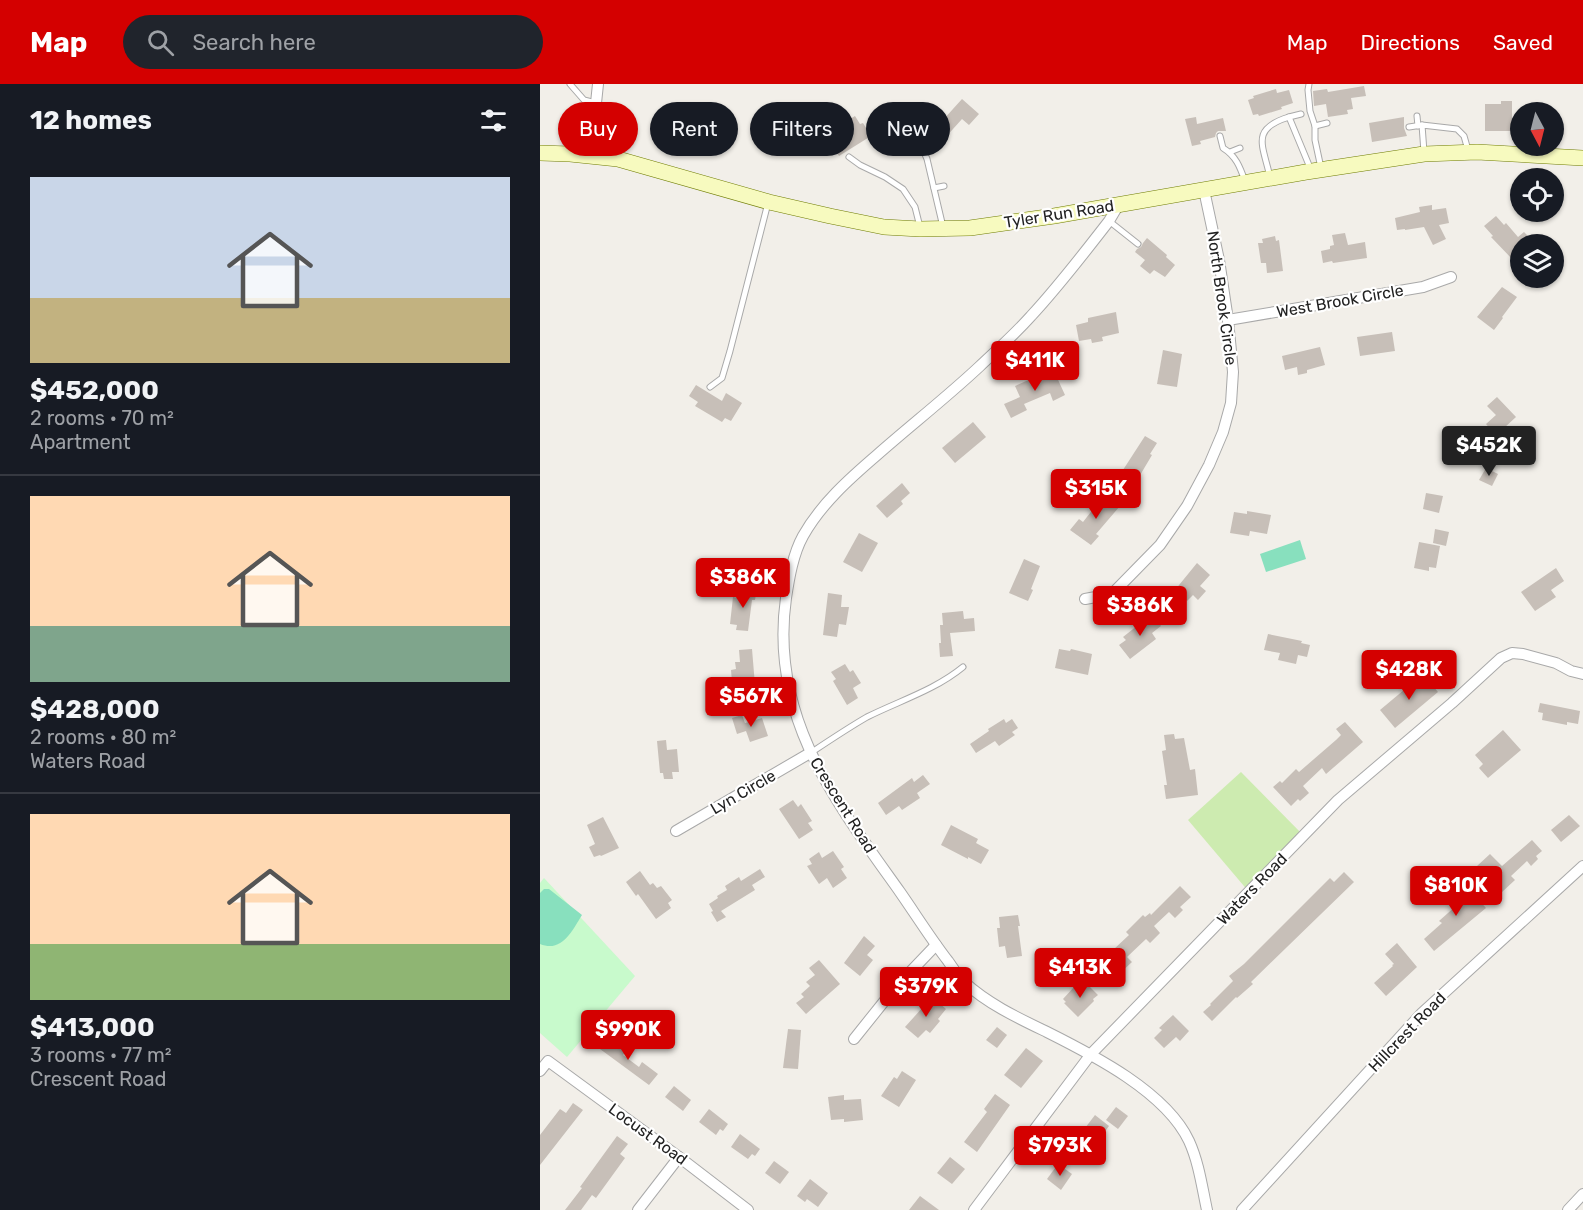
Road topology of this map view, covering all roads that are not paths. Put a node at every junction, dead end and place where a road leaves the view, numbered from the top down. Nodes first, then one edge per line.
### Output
1 (570, 84) edge
2 (598, 84) edge
3 (1309, 84) edge
4 (592, 102) edge
5 (596, 102) edge
6 (1301, 114) dead end
7 (1417, 116) dead end
8 (1289, 117) junction
9 (1328, 123) dead end
10 (1315, 126) junction
11 (1420, 126) junction
12 (1409, 127) dead end
13 (1220, 136) dead end
14 (1240, 148) dead end
15 (1230, 152) junction
16 (1468, 152) junction
17 (540, 153) edge
18 (558, 154) edge
19 (1424, 154) junction
20 (589, 156) edge
21 (617, 156) edge
22 (925, 156) edge
23 (849, 157) dead end
24 (1583, 158) edge
25 (618, 159) junction
26 (1317, 171) junction
27 (1270, 178) junction
28 (1246, 182) junction
29 (944, 186) dead end
30 (934, 188) junction
31 (1204, 190) junction
32 (769, 202) junction
33 (1119, 204) junction
34 (1109, 220) junction
35 (921, 229) junction
36 (943, 229) junction
37 (1138, 244) dead end
38 (1451, 277) dead end
39 (1228, 320) junction
40 (710, 387) dead end
41 (1085, 599) dead end
42 (963, 667) dead end
43 (1583, 674) edge
44 (810, 753) junction
45 (676, 831) dead end
46 (1583, 866) edge
47 (936, 945) junction
48 (854, 1039) dead end
49 (1091, 1054) junction
50 (540, 1071) edge
51 (679, 1157) junction
52 (1583, 1194) edge
53 (638, 1210) edge
54 (748, 1210) edge
55 (974, 1210) edge
56 (1207, 1210) edge
57 (1242, 1210) edge
58 (1568, 1210) edge

1 - 4 lane
2 - 5 street
3 - 10 lane
6 - 8 lane
7 - 11 lane
8 - 26 lane
8 - 27 lane
9 - 10 lane
10 - 26 lane
11 - 12 lane
11 - 16 lane
11 - 19 lane
13 - 15 lane
14 - 15 lane
15 - 28 lane
16 - 19 street, Tyler Run Road
16 - 24 street, Tyler Run Road
17 - 18 street, Tyler Run Road
19 - 26 street, Tyler Run Road
20 - 25 street, Tyler Run Road
21 - 25 street
22 - 30 lane
23 - 35 lane
25 - 32 street, Tyler Run Road
26 - 27 street, Tyler Run Road
27 - 28 street, Tyler Run Road
28 - 31 street, Tyler Run Road
29 - 30 lane
30 - 36 lane
31 - 33 street, Tyler Run Road
31 - 39 street, North Brook Circle
32 - 35 street, Tyler Run Road
32 - 40 lane
33 - 34 street, Crescent Road
33 - 36 street, Tyler Run Road
34 - 37 lane
34 - 44 street, Crescent Road
35 - 36 street, Tyler Run Road
38 - 39 street, West Brook Circle
39 - 41 street, North Brook Circle
42 - 44 lane
43 - 49 street, Waters Road
44 - 45 street, Lyn Circle
44 - 47 street, Crescent Road
46 - 57 street, Hillcrest Road
47 - 48 street
47 - 49 street, Crescent Road
49 - 55 street, Waters Road
49 - 56 street, Crescent Road
50 - 51 street, Locust Road
51 - 53 street
51 - 54 street, Locust Road
52 - 58 street

